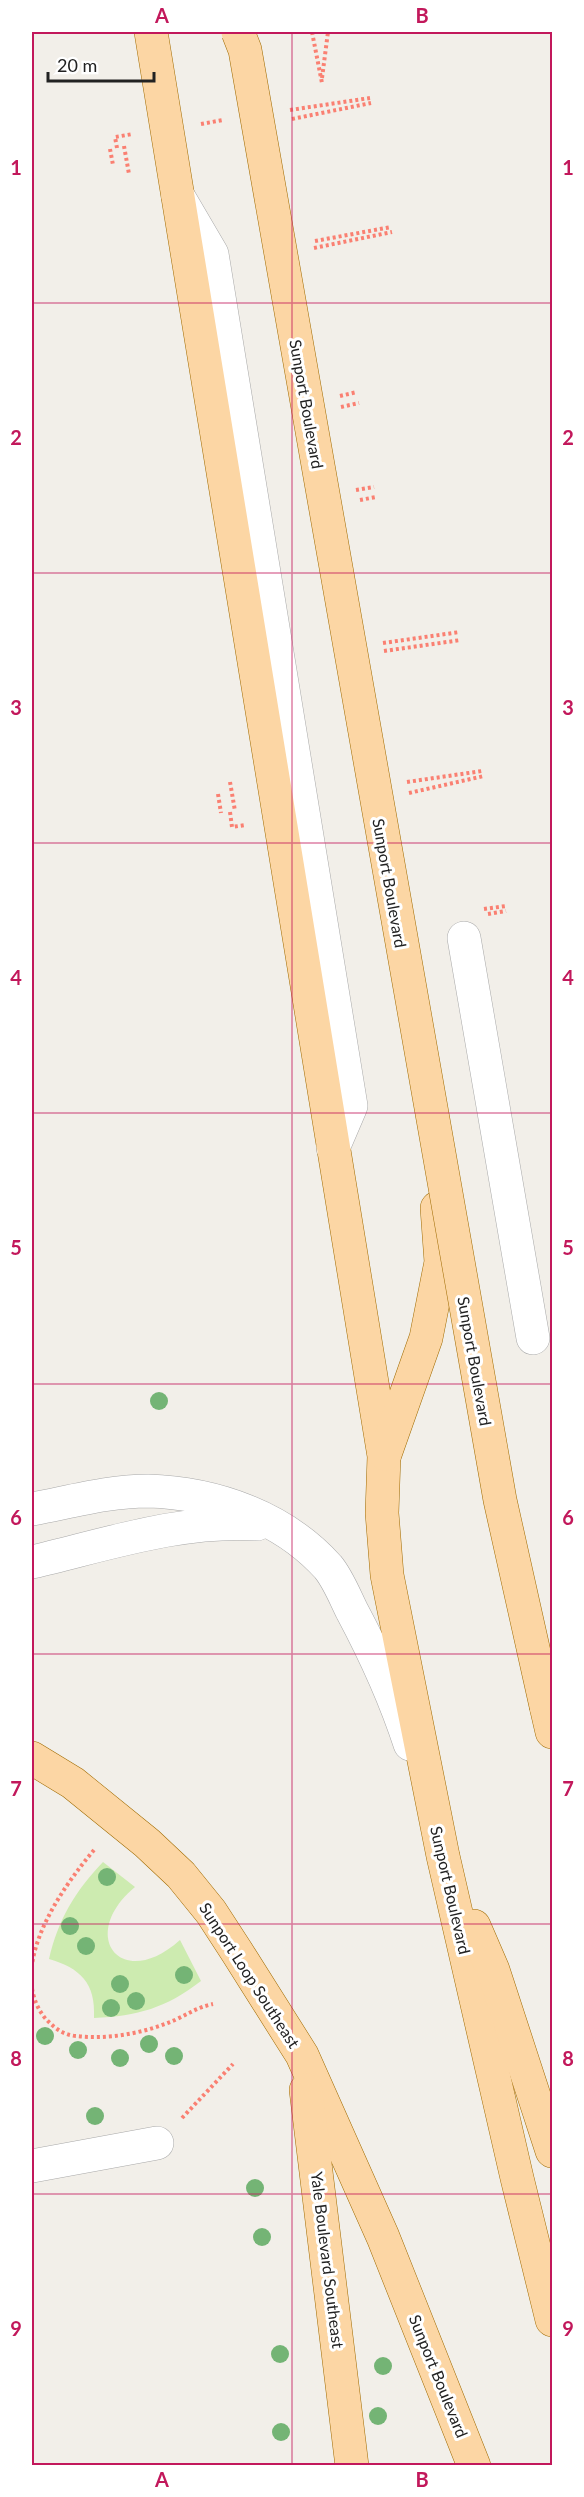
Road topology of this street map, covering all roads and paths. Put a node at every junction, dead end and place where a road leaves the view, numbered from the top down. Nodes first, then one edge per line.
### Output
1 (152, 32) edge
2 (233, 32) edge
3 (237, 32) edge
4 (312, 32) edge
5 (328, 32) edge
6 (370, 103) dead end
7 (258, 126) junction
8 (136, 134) dead end
9 (124, 146) dead end
10 (117, 148) dead end
11 (110, 149) dead end
12 (113, 165) dead end
13 (129, 174) dead end
14 (392, 232) dead end
15 (281, 255) junction
16 (460, 632) dead end
17 (349, 648) junction
18 (482, 771) dead end
19 (230, 782) dead end
20 (374, 787) junction
21 (218, 794) dead end
22 (235, 811) dead end
23 (221, 813) dead end
24 (464, 938) dead end
25 (533, 1338) dead end
26 (384, 1456) junction
27 (32, 1509) edge
28 (280, 1526) junction
29 (32, 1562) edge
30 (549, 1719) edge
31 (32, 1758) edge
32 (436, 1820) junction
33 (94, 1850) dead end
34 (443, 1856) junction
35 (213, 2004) dead end
36 (302, 2055) junction
37 (233, 2064) dead end
38 (182, 2118) dead end
39 (157, 2143) dead end
40 (552, 2151) edge
41 (32, 2166) edge
42 (552, 2320) edge
43 (352, 2466) edge
44 (474, 2466) edge

1 - 26 main road, Sunport Boulevard
2 - 26 main road, Sunport Boulevard
3 - 7 main road, Sunport Boulevard, bridge
4 - 5 path
6 - 7 path
7 - 15 main road, Sunport Boulevard, bridge
8 - 10 path
9 - 13 path
11 - 12 path
14 - 15 path
15 - 17 main road, Sunport Boulevard, bridge
16 - 17 path
17 - 20 main road, Sunport Boulevard, bridge
18 - 20 path
19 - 22 path
20 - 30 main road, Sunport Boulevard, bridge
21 - 23 path
24 - 25 street
26 - 32 main road, Sunport Boulevard
27 - 28 street
28 - 29 street
28 - 32 street
31 - 36 main road, Sunport Loop Southeast
32 - 34 main road, Sunport Boulevard
33 - 35 path
34 - 40 main road
34 - 42 main road, Sunport Boulevard
36 - 43 main road, Yale Boulevard Southeast
36 - 44 main road, Sunport Boulevard
37 - 38 path
39 - 41 street

